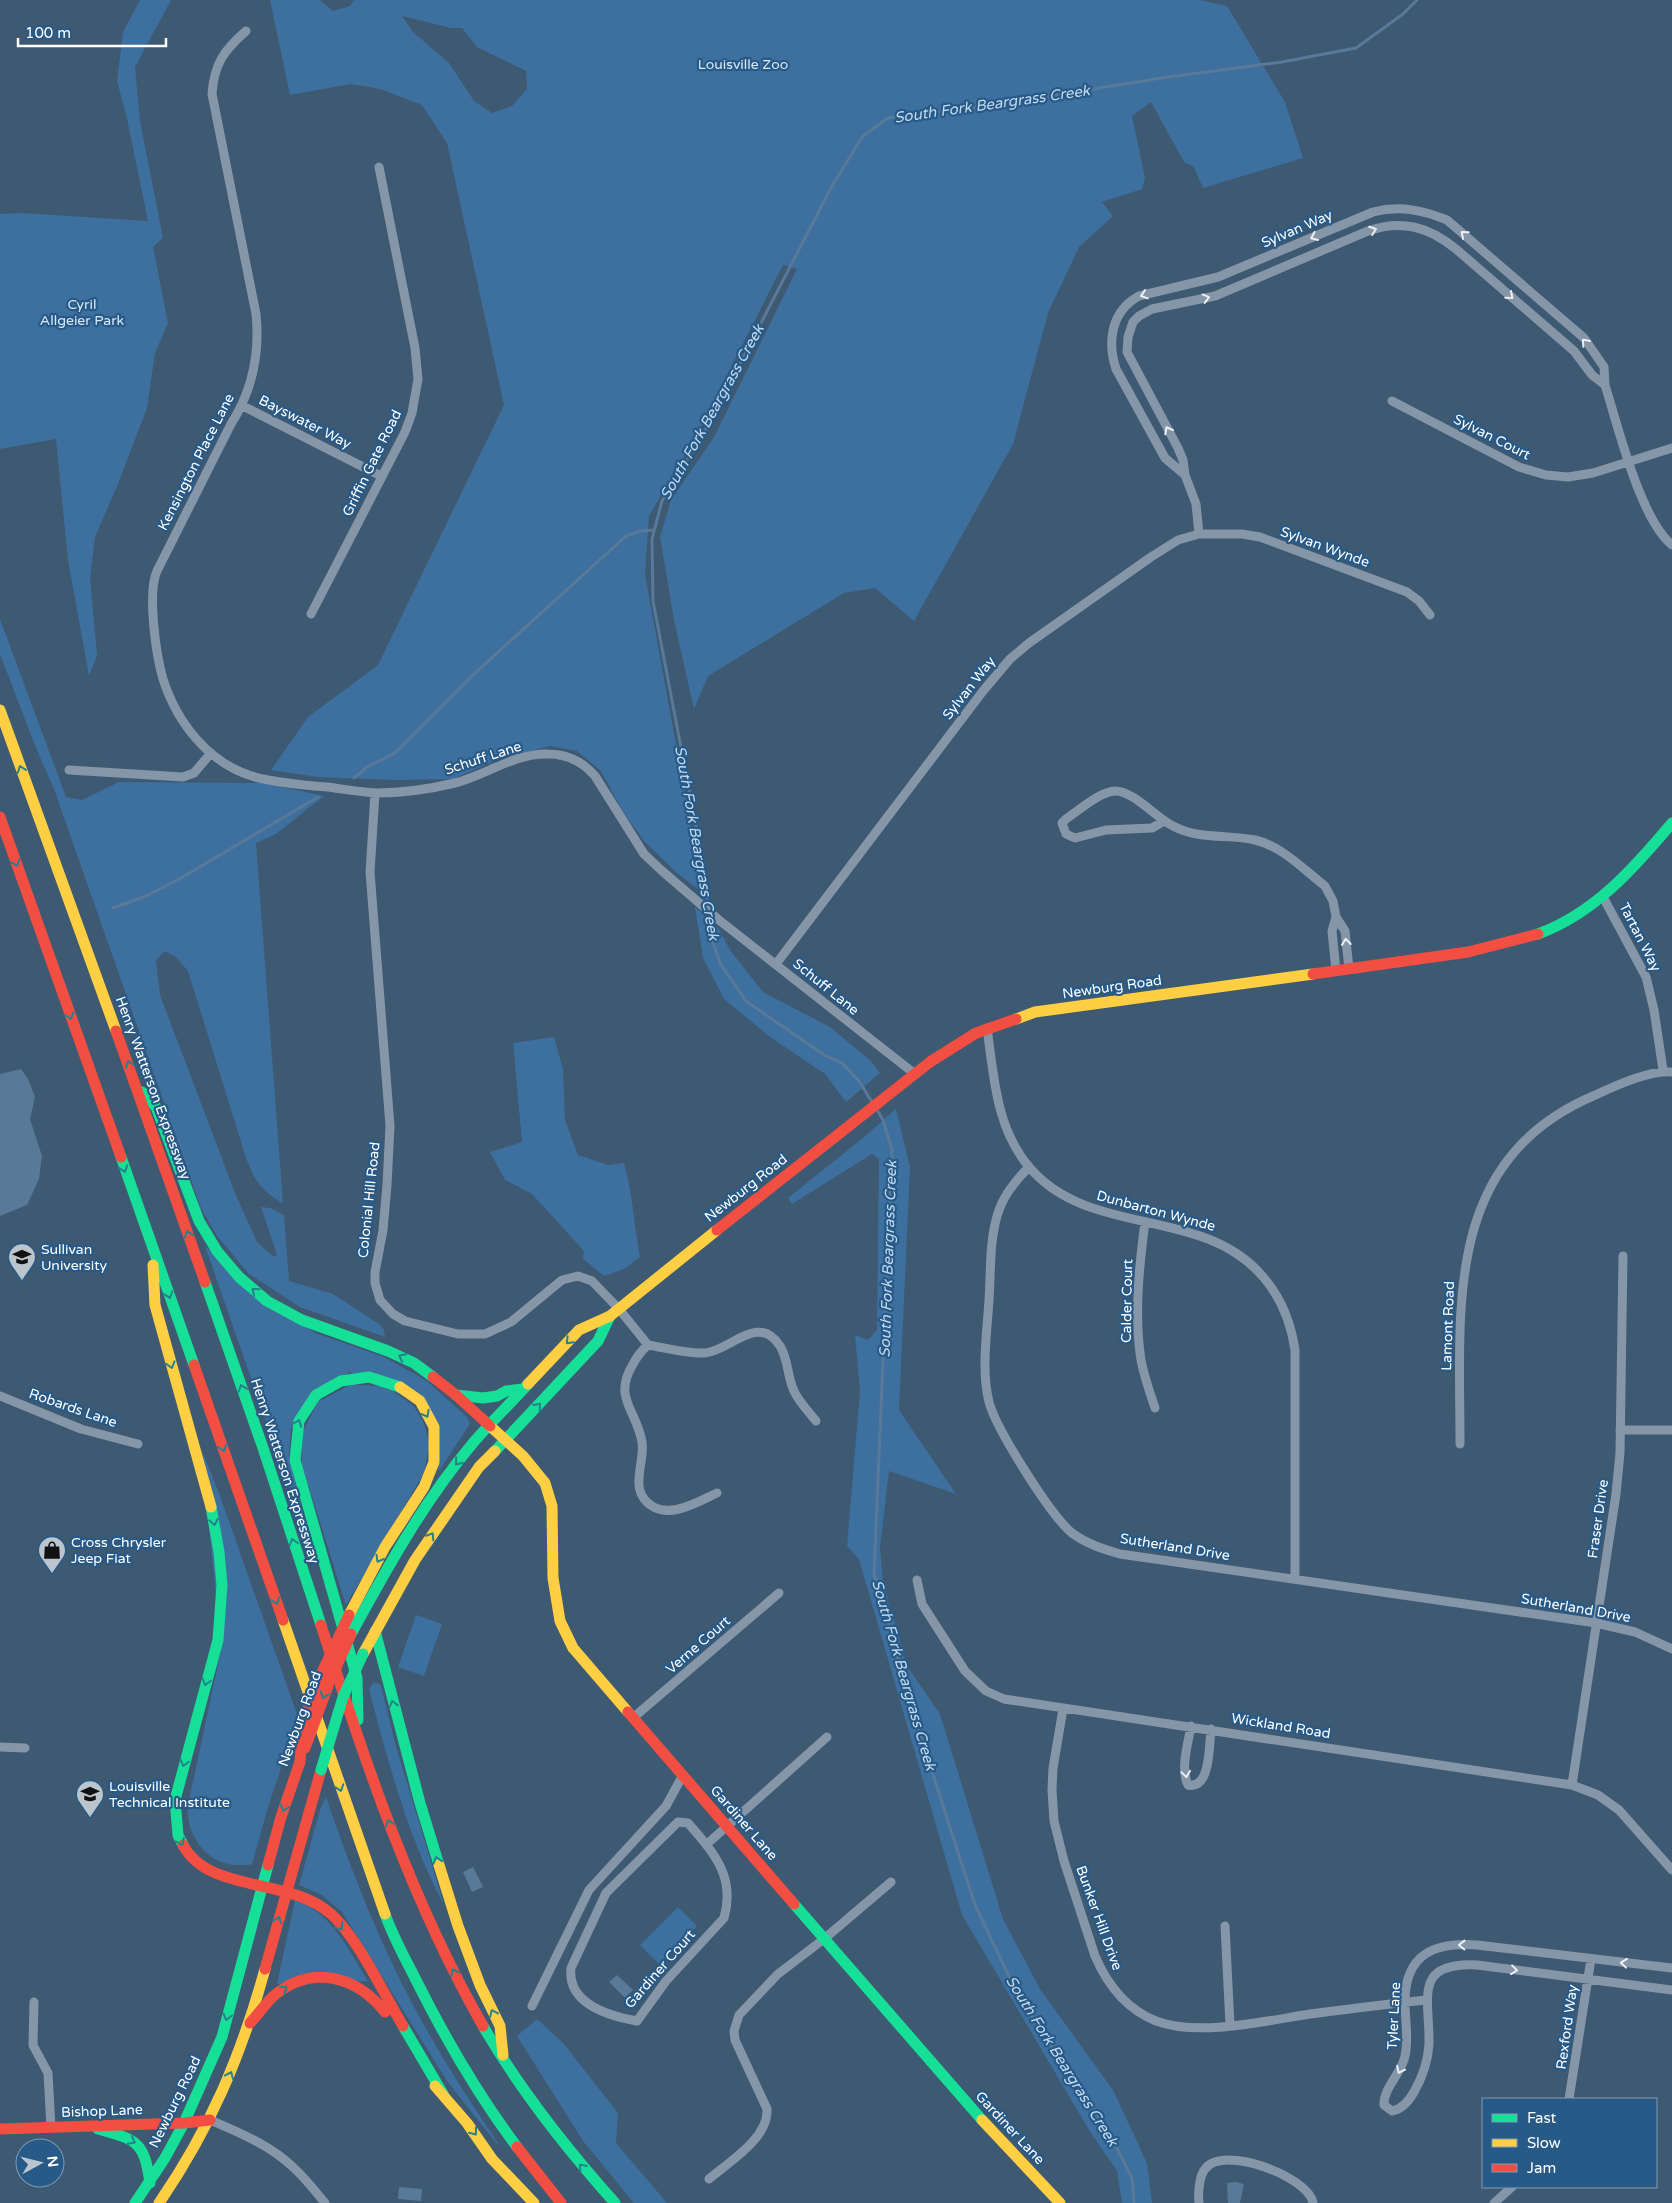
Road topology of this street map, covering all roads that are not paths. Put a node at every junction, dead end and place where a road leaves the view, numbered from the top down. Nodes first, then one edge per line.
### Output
1 (246, 31) dead end
2 (379, 167) dead end
3 (1163, 290) junction
4 (1166, 306) junction
5 (1568, 325) junction
6 (1556, 337) junction
7 (1605, 384) junction
8 (1392, 401) dead end
9 (243, 406) junction
10 (1672, 448) edge
11 (1630, 462) junction
12 (1184, 475) junction
13 (381, 476) junction
14 (1199, 534) junction
15 (1672, 545) edge
16 (311, 614) dead end
17 (1430, 616) dead end
18 (0, 710) edge
19 (211, 753) junction
20 (69, 770) dead end
21 (375, 793) junction
22 (0, 817) edge
23 (1164, 821) junction
24 (1672, 823) edge
25 (1603, 896) junction
26 (1336, 917) junction
27 (776, 964) junction
28 (1349, 969) junction
29 (1336, 971) junction
30 (987, 1028) junction
31 (1667, 1071) edge
32 (914, 1074) junction
33 (137, 1087) junction
34 (1030, 1167) junction
35 (1144, 1222) junction
36 (152, 1249) junction
37 (1623, 1256) dead end
38 (614, 1313) junction
39 (648, 1345) junction
40 (522, 1389) junction
41 (456, 1395) junction
42 (0, 1396) edge
43 (1155, 1408) dead end
44 (816, 1421) dead end
45 (490, 1426) junction
46 (1620, 1430) junction
47 (1672, 1430) edge
48 (506, 1440) junction
49 (138, 1444) dead end
50 (1460, 1444) dead end
51 (717, 1493) dead end
52 (1295, 1578) junction
53 (917, 1580) dead end
54 (779, 1593) dead end
55 (1596, 1623) junction
56 (374, 1630) junction
57 (1672, 1649) edge
58 (1063, 1709) junction
59 (634, 1718) junction
60 (1190, 1726) junction
61 (1211, 1729) junction
62 (359, 1737) junction
63 (827, 1737) dead end
64 (0, 1747) edge
65 (25, 1748) dead end
66 (300, 1762) junction
67 (683, 1775) junction
68 (1572, 1785) junction
69 (727, 1826) junction
70 (706, 1844) junction
71 (1672, 1870) edge
72 (891, 1882) dead end
73 (262, 1886) junction
74 (286, 1891) junction
75 (1226, 1926) dead end
76 (824, 1939) junction
77 (1591, 1959) junction
78 (1672, 1968) edge
79 (1588, 1979) junction
80 (1672, 1990) edge
81 (1427, 2000) junction
82 (34, 2002) dead end
83 (1405, 2002) junction
84 (532, 2006) dead end
85 (250, 2023) junction
86 (1230, 2025) junction
87 (504, 2060) junction
88 (443, 2094) junction
89 (1569, 2098) edge
90 (210, 2120) junction
91 (184, 2123) junction
92 (86, 2125) junction
93 (51, 2128) junction
94 (0, 2129) edge
95 (709, 2179) dead end
96 (150, 2183) junction
97 (1511, 2188) edge
98 (135, 2203) edge
99 (159, 2203) edge
100 (325, 2203) edge
101 (534, 2203) edge
102 (561, 2203) edge
103 (615, 2203) edge
104 (1060, 2203) edge
105 (1199, 2203) edge
106 (1313, 2203) edge
107 (1494, 2203) edge

1 - 9 street, Kensington Place Lane
2 - 13 street, Griffin Gate Road
3 - 4 street
5 -> 3 street, Sylvan Way
3 -> 12 street, Sylvan Way
4 -> 6 street, Sylvan Way
12 -> 4 street, Sylvan Way
5 - 6 street
7 -> 5 street, Sylvan Way
6 - 7 street, Sylvan Way
7 - 11 street, Sylvan Way
8 - 11 street, Sylvan Court
9 - 13 street, Bayswater Way
9 - 19 street, Kensington Place Lane
10 - 11 street, Sylvan Court
11 - 15 street, Sylvan Way
12 - 14 street, Sylvan Way
13 - 16 street, Griffin Gate Road
14 - 17 street, Sylvan Wynde
14 - 27 street, Sylvan Way
33 -> 18 main road, Henry Watterson Expressway
19 - 20 street
19 - 21 street, Schuff Lane
21 - 27 street, Schuff Lane
21 - 38 street, Colonial Hill Road
22 -> 36 main road
23 - 23 street
23 - 26 street
24 - 25 main road, Newburg Road
25 - 28 main road, Newburg Road
25 - 31 street, Tartan Way
28 -> 26 street
26 - 29 street
27 - 32 street, Schuff Lane
28 - 29 main road, Newburg Road
29 - 30 main road, Newburg Road
30 - 32 main road, Newburg Road
30 - 34 street, Dunbarton Wynde
31 - 50 street, Lamont Road
32 - 38 main road, Newburg Road
41 -> 33 main road, Gardiner Lane
62 -> 33 main road, Henry Watterson Expressway
34 - 35 street, Dunbarton Wynde
34 - 52 street, Sutherland Drive
35 - 43 street, Calder Court
35 - 52 street, Dunbarton Wynde
36 -> 73 main road
36 -> 102 main road
37 - 46 street, Fraser Drive
38 - 39 street, Colonial Hill Road
38 -> 40 main road, Newburg Road
48 -> 38 main road, Newburg Road
39 - 44 street
39 - 51 street
40 - 41 main road
40 - 45 main road, Newburg Road
41 - 45 main road, Gardiner Lane
42 - 49 street, Robards Lane
45 - 48 main road, Gardiner Lane
45 -> 66 main road, Newburg Road, bridge
46 - 47 street
46 - 55 street, Fraser Drive
56 -> 48 main road, Newburg Road
48 - 59 main road, Gardiner Lane
52 - 55 street, Sutherland Drive
53 - 58 street, Wickland Road
54 - 59 street, Verne Court
55 - 57 street, Sutherland Drive
55 - 68 street, Fraser Drive
56 - 74 main road, Newburg Road, bridge
87 -> 56 main road
58 - 60 street, Wickland Road
58 - 86 street, Bunker Hill Drive
59 - 67 main road, Gardiner Lane
60 - 61 street, Wickland Road
60 -> 61 street
61 - 68 street, Wickland Road
62 -> 66 main road, bridge
87 -> 62 main road, Henry Watterson Expressway
63 - 69 street
64 - 65 street
66 -> 73 main road, Newburg Road
67 - 69 main road, Gardiner Lane
67 - 84 street
68 - 71 street, Wickland Road
69 - 70 street
69 - 76 main road, Gardiner Lane
70 - 70 street, Gardiner Court
72 - 76 street
73 - 74 main road
73 -> 91 main road, Newburg Road
85 -> 74 main road, Newburg Road
74 -> 88 main road
75 - 86 street
76 - 95 street
76 - 104 main road, Gardiner Lane
78 -> 77 street, Tyler Lane
77 - 79 street, Rexford Way
77 -> 83 street, Tyler Lane
79 - 80 street, Tyler Lane
81 -> 79 street, Tyler Lane
79 - 89 street, Rexford Way
81 - 83 street, Bunker Hill Drive
83 -> 81 street, Tyler Lane
82 - 93 street
83 - 86 street, Bunker Hill Drive
85 -> 88 main road
90 -> 85 main road, Newburg Road
103 -> 87 main road, Henry Watterson Expressway
88 -> 101 main road
90 - 91 main road, Bishop Lane
90 - 99 main road, Newburg Road
90 - 100 street
91 - 92 main road, Bishop Lane
91 - 96 main road, Newburg Road
92 - 93 main road, Bishop Lane
92 -> 96 main road
93 - 94 main road, Bishop Lane
96 - 98 main road, Newburg Road
97 - 107 street
105 - 106 street

